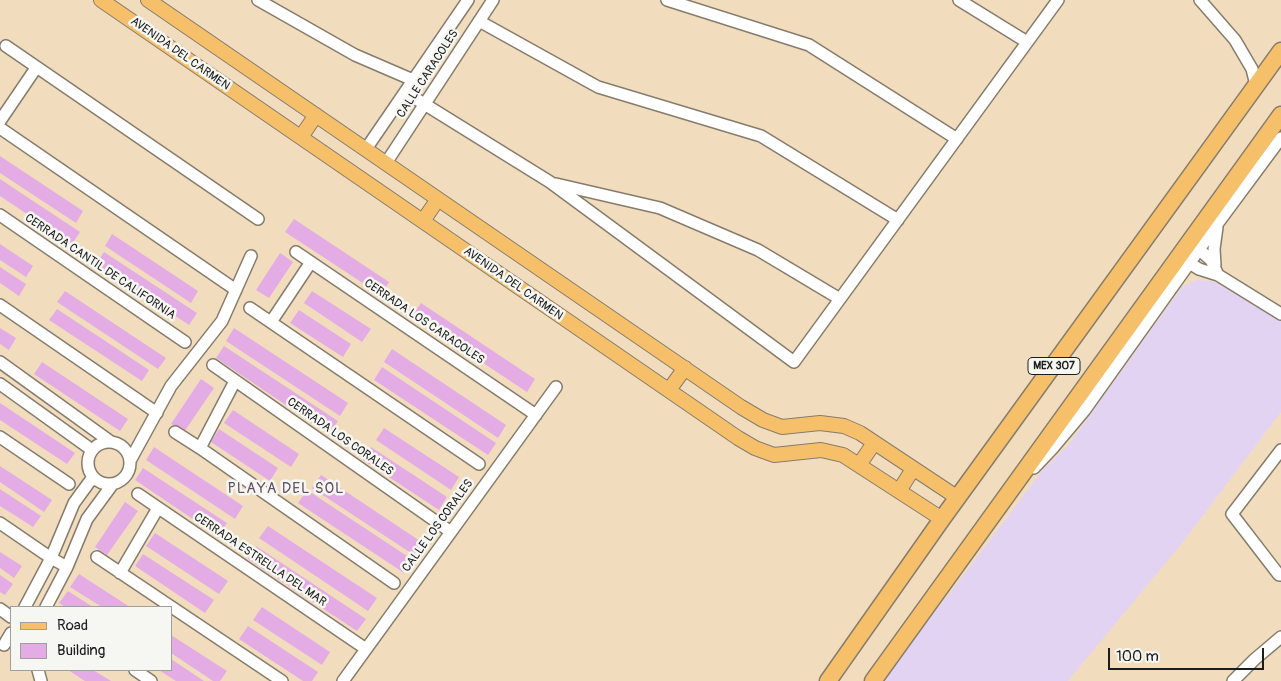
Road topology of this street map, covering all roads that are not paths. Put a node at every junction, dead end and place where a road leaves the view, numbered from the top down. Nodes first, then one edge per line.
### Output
1 (101, 0) edge
2 (148, 0) edge
3 (258, 0) edge
4 (468, 0) edge
5 (493, 0) edge
6 (668, 0) edge
7 (959, 0) edge
8 (1058, 0) edge
9 (1200, 0) edge
10 (116, 4) edge
11 (479, 21) junction
12 (444, 34) junction
13 (1027, 42) junction
14 (6, 46) dead end
15 (463, 46) junction
16 (1281, 51) edge
17 (36, 68) junction
18 (413, 80) junction
19 (1256, 85) junction
20 (405, 92) junction
21 (424, 106) junction
22 (316, 115) junction
23 (1281, 115) edge
24 (0, 121) edge
25 (0, 128) edge
26 (300, 137) junction
27 (1281, 138) edge
28 (957, 139) junction
29 (366, 150) junction
30 (386, 164) junction
31 (550, 182) junction
32 (438, 199) junction
33 (0, 215) edge
34 (258, 220) dead end
35 (898, 220) junction
36 (423, 221) junction
37 (1218, 223) junction
38 (1194, 246) junction
39 (296, 252) dead end
40 (251, 256) dead end
41 (1184, 260) junction
42 (311, 262) junction
43 (1213, 270) junction
44 (1177, 280) junction
45 (236, 290) junction
46 (840, 299) junction
47 (0, 305) edge
48 (250, 308) dead end
49 (1281, 314) edge
50 (271, 322) junction
51 (185, 342) dead end
52 (0, 362) edge
53 (213, 365) dead end
54 (684, 368) junction
55 (235, 381) junction
56 (0, 384) edge
57 (556, 387) dead end
58 (669, 390) junction
59 (157, 413) junction
60 (536, 415) junction
61 (175, 432) dead end
62 (0, 437) edge
63 (111, 442) junction
64 (874, 443) junction
65 (200, 448) junction
66 (92, 450) junction
67 (1281, 450) edge
68 (131, 460) junction
69 (479, 464) dead end
70 (859, 465) junction
71 (913, 469) junction
72 (92, 477) junction
73 (69, 484) dead end
74 (112, 485) junction
75 (1012, 487) junction
76 (899, 491) junction
77 (138, 494) dead end
78 (958, 498) junction
79 (158, 508) junction
80 (942, 519) junction
81 (0, 523) edge
82 (451, 532) junction
83 (97, 557) dead end
84 (51, 558) junction
85 (67, 566) junction
86 (120, 572) junction
87 (1281, 575) edge
88 (394, 583) dead end
89 (26, 606) edge
90 (47, 606) edge
91 (171, 606) edge
92 (172, 607) edge
93 (1281, 637) edge
94 (366, 649) junction
95 (137, 671) edge
96 (152, 681) edge
97 (282, 681) edge
98 (343, 681) edge
99 (828, 681) edge
100 (873, 681) edge
101 (1233, 681) edge

1 - 10 main road, AVENIDA DEL CARMEN
2 - 22 main road, AVENIDA DEL CARMEN
3 - 18 street
4 - 12 street, CALLE CARACOLES
5 - 11 street, CALLE CARACOLES
6 - 28 street
7 - 13 street
8 - 13 street
9 - 19 street
10 - 26 main road, AVENIDA DEL CARMEN
11 - 15 street, CALLE CARACOLES
11 - 35 street
12 - 15 street
12 - 18 street, CALLE CARACOLES
13 - 28 street
14 - 17 street
15 - 21 street, CALLE CARACOLES
16 - 19 highway, MEX 307
17 - 24 street
17 - 34 street
18 - 20 street, CALLE CARACOLES
19 - 78 highway, MEX 307
20 - 21 street
20 - 29 street, CALLE CARACOLES
21 - 30 street, CALLE CARACOLES
21 - 31 street
22 - 26 main road
22 - 29 main road, AVENIDA DEL CARMEN
23 - 38 highway, MEX 307
25 - 45 street
26 - 36 main road, AVENIDA DEL CARMEN
27 - 37 street
28 - 35 street
29 - 30 main road, AVENIDA DEL CARMEN
30 - 32 main road, AVENIDA DEL CARMEN
31 - 46 street
31 - 46 street
32 - 36 main road
32 - 54 main road, AVENIDA DEL CARMEN
33 - 51 street, CERRADA CANTIL DE CALIFORNIA
35 - 46 street
36 - 58 main road, AVENIDA DEL CARMEN
37 - 38 street
37 - 43 street
38 - 41 highway, MEX 307
38 - 43 street
39 - 42 street, CERRADA LOS CARACOLES
40 - 45 street
41 - 43 street
41 - 44 street
41 - 75 highway, MEX 307
42 - 50 street
42 - 60 street, CERRADA LOS CARACOLES
43 - 44 street
43 - 49 street
44 - 75 street
45 - 59 street
47 - 59 street
48 - 50 street
50 - 69 street
52 - 63 street
53 - 55 street, CERRADA LOS CORALES
54 - 58 main road
54 - 64 main road, AVENIDA DEL CARMEN
55 - 65 street
55 - 82 street, CERRADA LOS CORALES
56 - 66 street
57 - 60 street, CALLE LOS CORALES
58 - 70 main road, AVENIDA DEL CARMEN
59 - 68 street
60 - 82 street, CALLE LOS CORALES
61 - 65 street
62 - 73 street
63 - 66 street
63 - 68 street
64 - 70 main road
64 - 71 main road, AVENIDA DEL CARMEN
65 - 88 street
66 - 72 street
67 - 87 street
68 - 74 street
70 - 76 main road, AVENIDA DEL CARMEN
71 - 76 main road
71 - 78 main road, AVENIDA DEL CARMEN
72 - 74 street
72 - 84 street
74 - 85 street
75 - 100 highway, MEX 307
76 - 80 main road, AVENIDA DEL CARMEN
77 - 79 street, CERRADA ESTRELLA DEL MAR
78 - 80 highway, MEX 307
79 - 86 street
79 - 94 street, CERRADA ESTRELLA DEL MAR
80 - 99 highway, MEX 307
81 - 84 street
82 - 94 street, CALLE LOS CORALES
83 - 86 street
84 - 85 street
84 - 89 street
85 - 90 street
86 - 91 street
92 - 97 street
93 - 101 street
94 - 98 street, CALLE LOS CORALES
95 - 96 street

